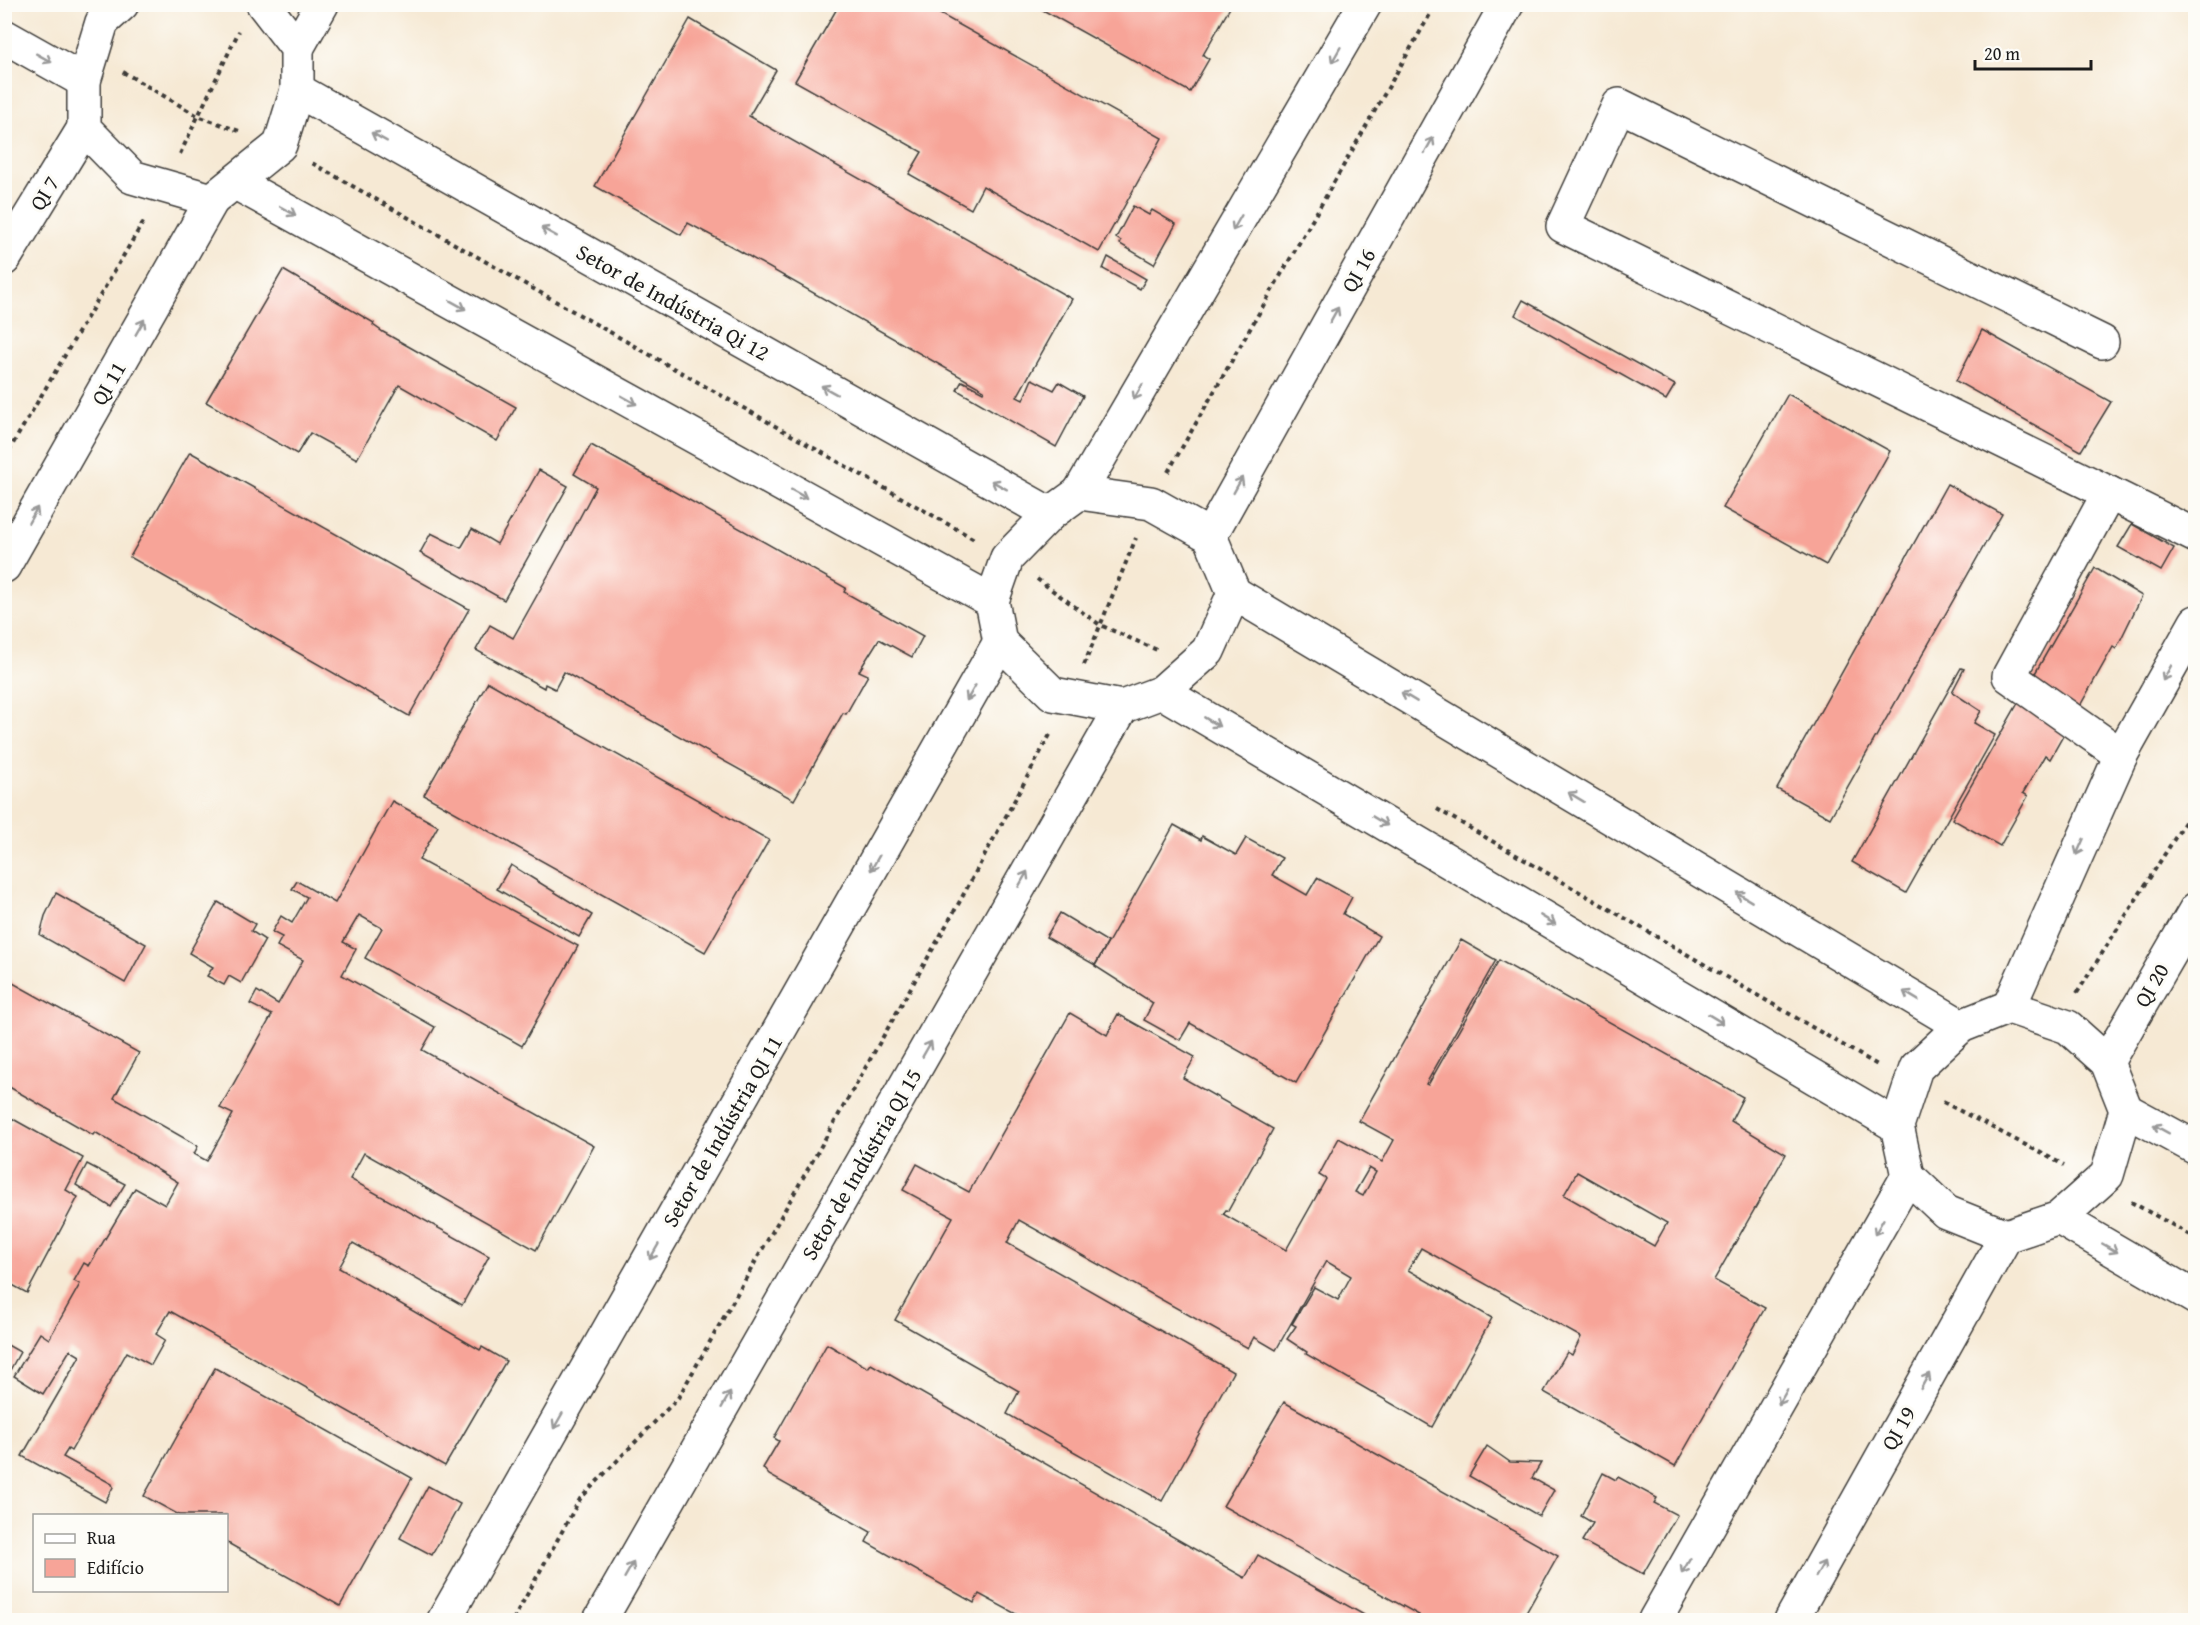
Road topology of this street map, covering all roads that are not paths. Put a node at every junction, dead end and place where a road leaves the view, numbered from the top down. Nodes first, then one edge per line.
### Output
1 (122, 4) edge
2 (322, 4) edge
3 (1365, 4) edge
4 (1507, 4) edge
5 (252, 15) edge
6 (4, 36) edge
7 (297, 48) junction
8 (88, 67) junction
9 (297, 90) junction
10 (84, 128) junction
11 (224, 191) junction
12 (4, 259) edge
13 (2102, 342) dead end
14 (1079, 493) junction
15 (2109, 494) junction
16 (1050, 514) junction
17 (1210, 536) junction
18 (2196, 536) edge
19 (4, 566) edge
20 (1234, 593) junction
21 (992, 601) junction
22 (2196, 622) edge
23 (1000, 642) junction
24 (1162, 692) junction
25 (1122, 707) junction
26 (2121, 755) junction
27 (2196, 909) edge
28 (2009, 1007) junction
29 (1961, 1026) junction
30 (2107, 1062) junction
31 (2126, 1110) junction
32 (1897, 1126) junction
33 (2196, 1148) edge
34 (1908, 1176) junction
35 (2059, 1218) junction
36 (2006, 1236) junction
37 (2196, 1298) edge
38 (444, 1620) edge
39 (600, 1620) edge
40 (1655, 1620) edge
41 (1791, 1620) edge

1 - 8 street
2 - 7 street
3 -> 14 street
17 -> 4 street, QI 16
5 - 7 street
6 -> 8 street
7 - 9 street
8 - 10 street
9 - 11 street, QI 11
16 -> 9 street, Setor de Indústria Qi 12
10 - 11 street
10 - 12 street, QI 7
19 -> 11 street, QI 11
11 -> 21 street
13 - 15 street
14 - 16 street
14 - 17 street
15 - 18 street
15 - 26 street
16 - 21 street
17 - 20 street
20 - 24 street
29 -> 20 street
21 - 23 street
22 -> 26 street
23 - 25 street
23 -> 38 street, Setor de Indústria QI 11
24 - 25 street
24 -> 32 street
39 -> 25 street, Setor de Indústria QI 15
26 -> 28 street
27 - 30 street, QI 20
28 - 29 street
28 - 30 street
29 - 32 street
30 - 31 street
33 -> 31 street
31 - 35 street
32 - 34 street
34 - 36 street
34 -> 40 street
35 - 36 street
35 -> 37 street
41 -> 36 street, QI 19

